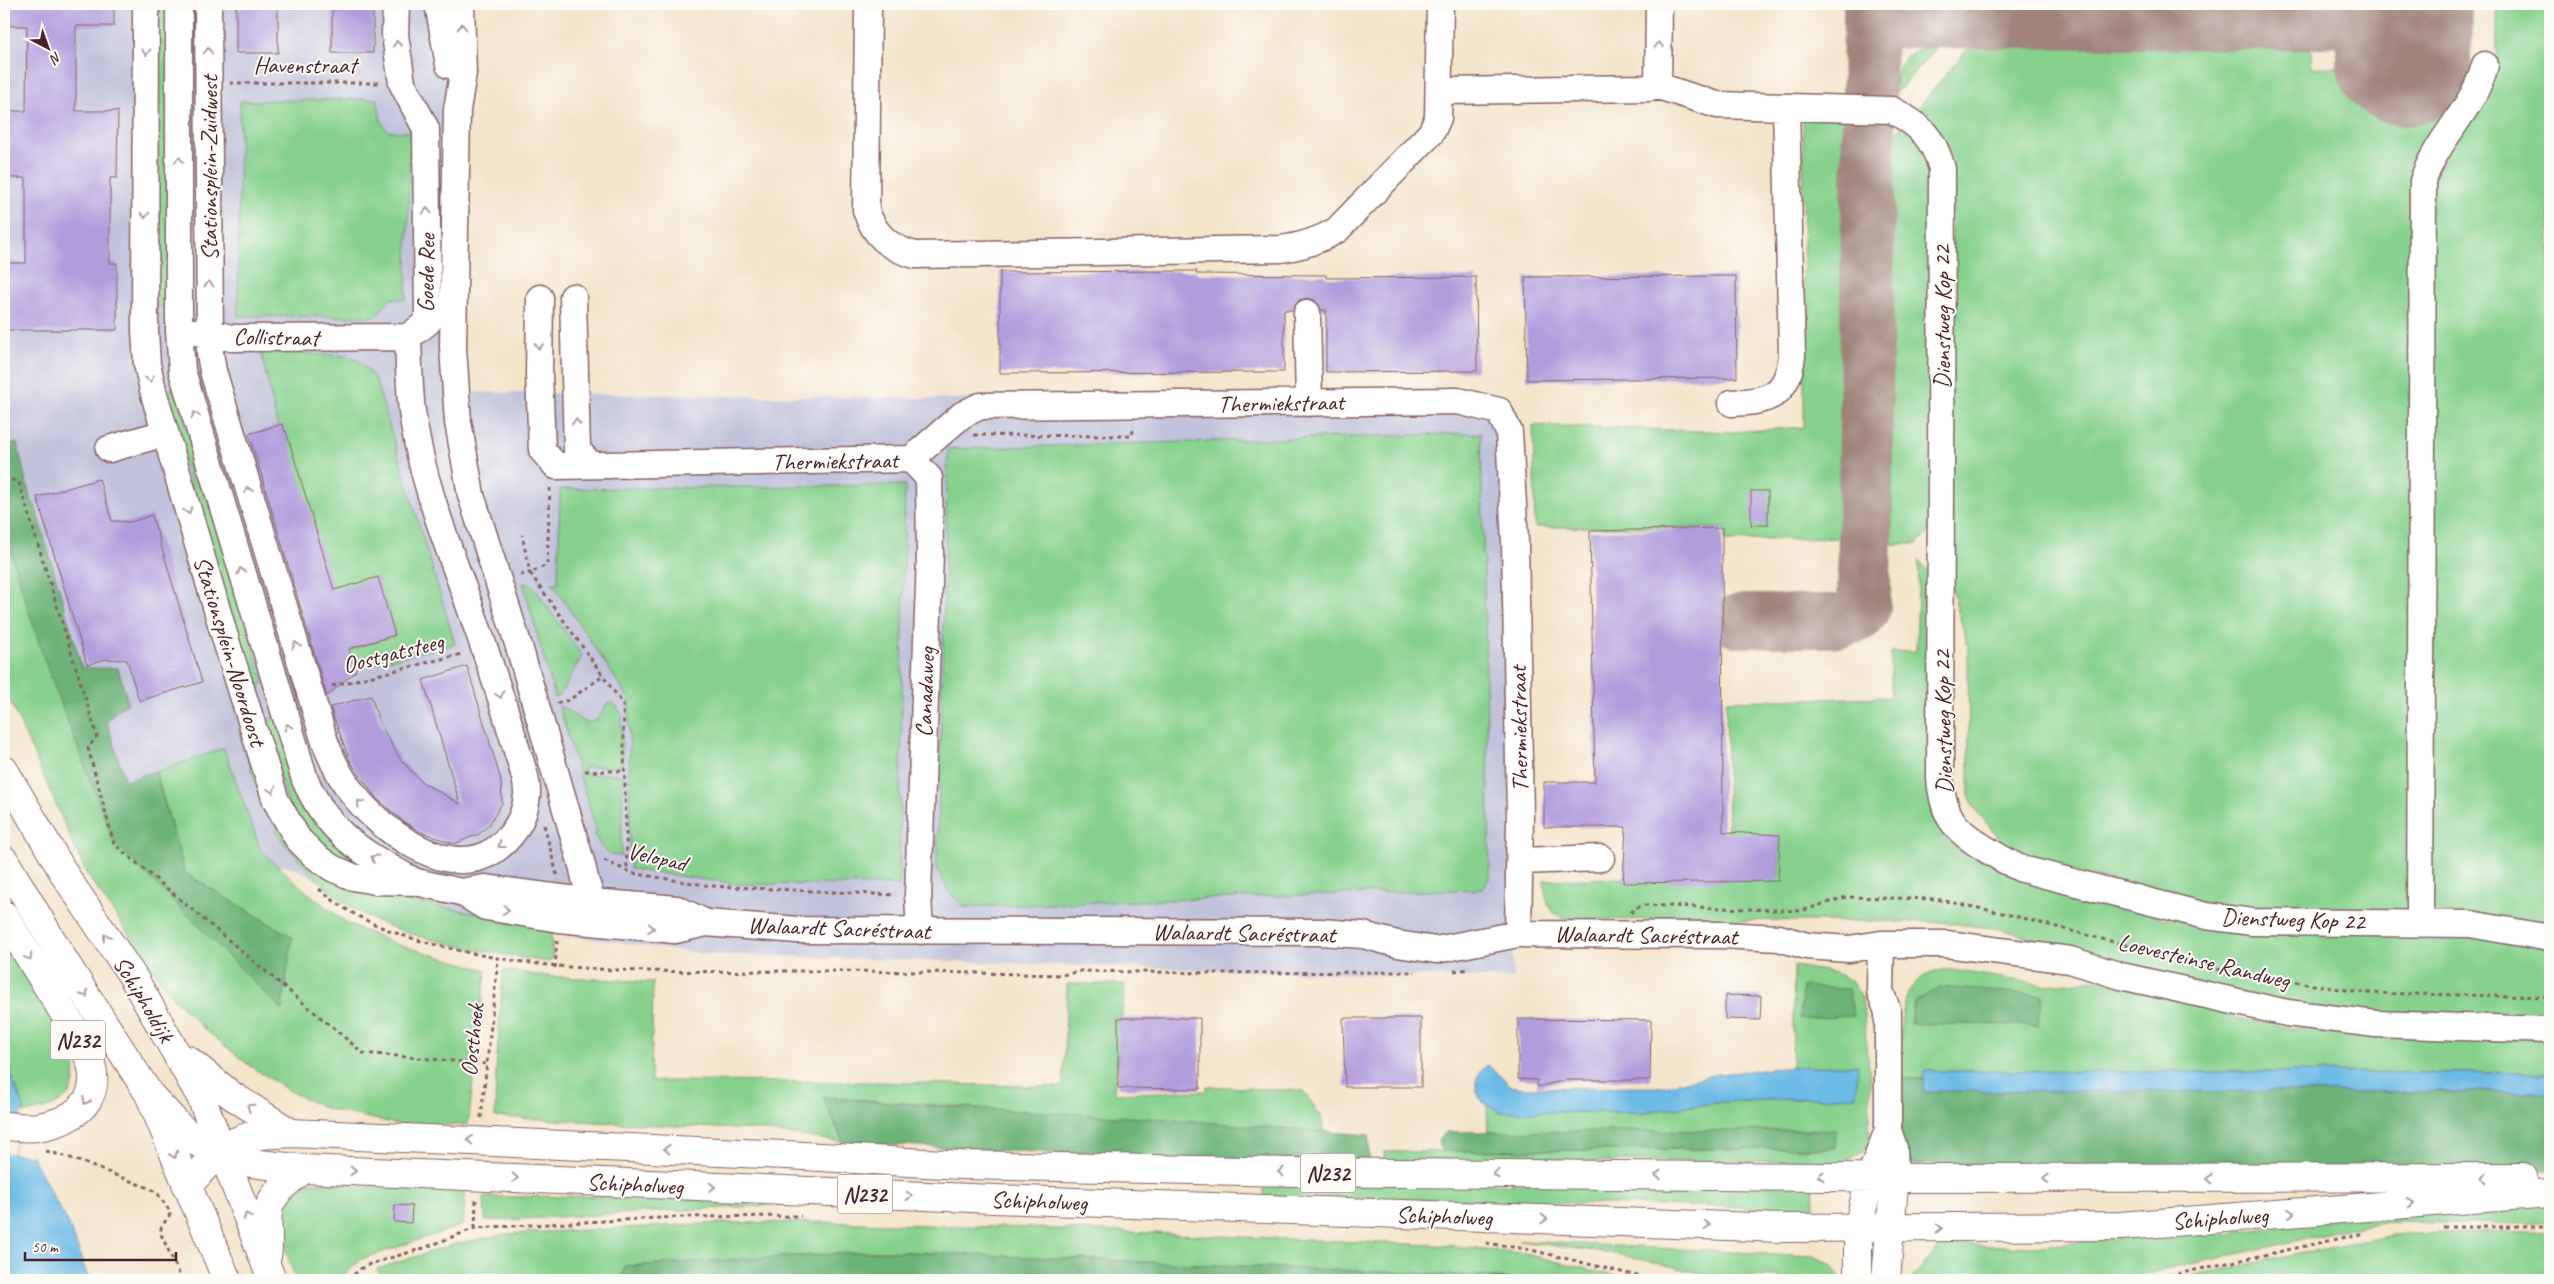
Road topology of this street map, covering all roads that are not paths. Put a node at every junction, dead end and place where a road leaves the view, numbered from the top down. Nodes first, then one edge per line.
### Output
1 (146, 4) edge
2 (179, 4) edge
3 (208, 4) edge
4 (396, 4) edge
5 (438, 4) edge
6 (461, 4) edge
7 (868, 4) edge
8 (1440, 4) edge
9 (1659, 4) edge
10 (2484, 65) dead end
11 (1658, 86) junction
12 (1439, 91) junction
13 (1786, 107) junction
14 (457, 110) junction
15 (573, 297) dead end
16 (540, 298) dead end
17 (1307, 313) dead end
18 (145, 331) junction
19 (179, 331) junction
20 (210, 333) junction
21 (408, 337) junction
22 (1732, 402) dead end
23 (1309, 403) junction
24 (165, 433) junction
25 (109, 449) dead end
26 (911, 459) junction
27 (591, 465) junction
28 (310, 692) junction
29 (279, 700) junction
30 (238, 711) junction
31 (4, 770) edge
32 (1601, 858) dead end
33 (4, 860) edge
34 (590, 860) junction
35 (1520, 861) junction
36 (416, 882) junction
37 (627, 905) junction
38 (597, 912) junction
39 (4, 915) edge
40 (706, 923) junction
41 (2420, 923) junction
42 (920, 931) junction
43 (1518, 934) junction
44 (2550, 938) edge
45 (1890, 944) junction
46 (2550, 1030) edge
47 (174, 1048) junction
48 (149, 1094) junction
49 (10, 1126) edge
50 (291, 1133) junction
51 (223, 1151) junction
52 (304, 1170) junction
53 (1882, 1177) junction
54 (2550, 1177) edge
55 (187, 1187) junction
56 (2550, 1193) edge
57 (1858, 1229) junction
58 (1890, 1229) junction
59 (269, 1270) edge
60 (227, 1280) edge
61 (1858, 1280) edge
62 (1886, 1280) edge

1 -> 18 street
19 -> 2 street, Stationsplein-Zuidwest
20 -> 3 street, Stationsplein-Zuidwest
21 -> 4 street, Goede Ree
5 - 14 street
14 -> 6 street
7 - 12 street
8 - 12 street
11 -> 9 street
10 - 41 street
11 - 12 street
11 - 13 street
13 - 22 street
13 - 41 street, Dienstweg Kop 22
14 - 34 street
27 -> 15 street
16 -> 27 street, Thermiekstraat
17 - 23 street
18 - 19 street, Collistraat
18 -> 24 street, Stationsplein-Noordoost
19 - 20 street, Collistraat
29 -> 19 street, Stationsplein-Noordoost
20 - 21 street, Collistraat
28 -> 20 street
21 -> 28 street, Goede Ree
23 - 26 street, Thermiekstraat
23 - 35 street, Thermiekstraat
24 - 25 street
24 -> 30 street, Stationsplein-Noordoost
26 - 27 street, Thermiekstraat
26 - 42 street, Canadaweg
28 - 29 street, Stationsplein-Noordoost
29 - 30 street
36 -> 29 street, Stationsplein-Noordoost
30 -> 36 street, Stationsplein-Noordoost
47 -> 31 main road, Schipholdijk / N232
32 - 35 street
33 -> 48 main road, Schipholdijk / N232
34 - 37 street
34 - 38 street
35 - 43 street, Thermiekstraat
36 - 38 street, Stationsplein-Noordoost
37 - 38 street, Walaardt Sacréstraat
37 - 40 street, Walaardt Sacréstraat
38 -> 40 street, Walaardt Sacréstraat
39 -> 49 main road, N232
40 - 42 street, Walaardt Sacréstraat
41 - 44 street, Dienstweg Kop 22
42 - 43 street, Walaardt Sacréstraat
43 - 45 street, Walaardt Sacréstraat
45 - 46 street, Loevesteinse Randweg
45 - 53 street
50 -> 47 main road, N232
47 - 51 main road, Schipholdijk / N232
48 - 51 main road, Schipholdijk / N232
48 -> 55 main road, Schipholdijk / N232
50 - 51 main road, N232
53 -> 50 main road, Schipholweg / N232
51 - 52 main road, Schipholweg / N232
51 - 55 main road, N232
59 -> 51 main road, N232
52 -> 57 main road, Schipholweg / N232
52 - 59 main road, N232
54 -> 53 main road, Schipholweg / N232
53 - 57 main road
53 - 58 main road
55 - 60 main road, N232
58 -> 56 main road, Schipholweg / N232
57 - 58 main road, Schipholweg / N232
57 - 61 main road
58 - 62 main road

